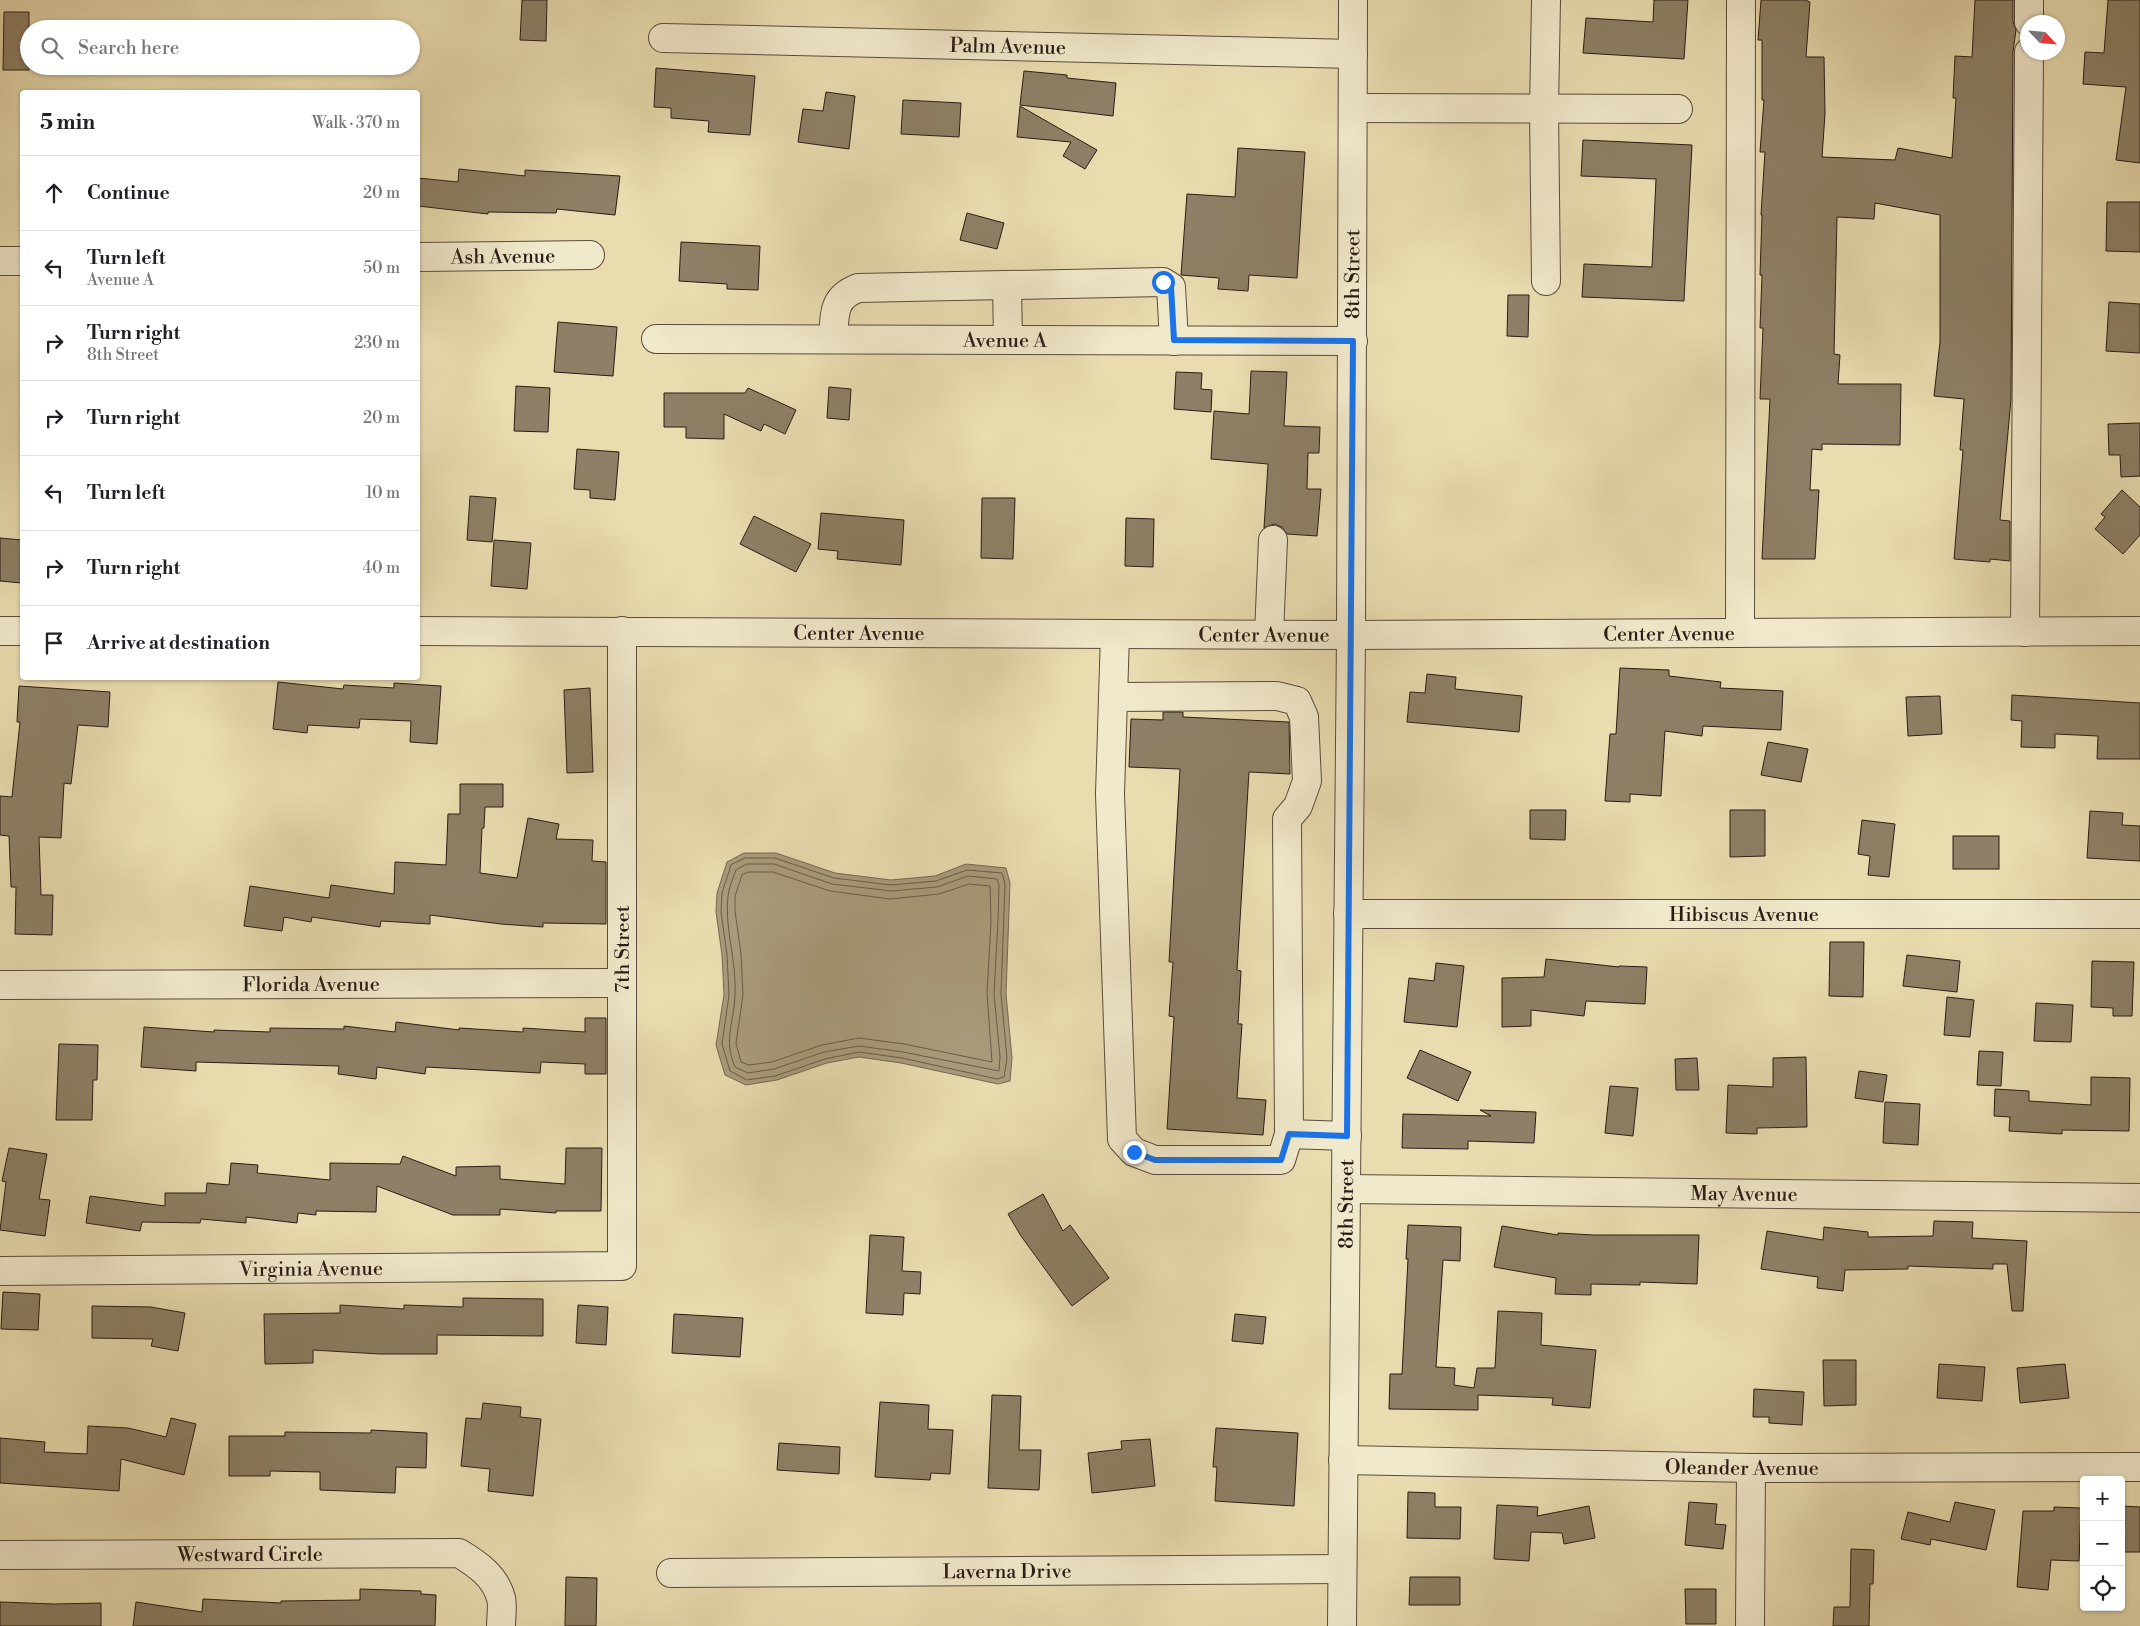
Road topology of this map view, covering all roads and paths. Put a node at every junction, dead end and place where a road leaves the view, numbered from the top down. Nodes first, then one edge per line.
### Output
1 (1353, 0) edge
2 (1546, 0) edge
3 (1741, 0) edge
4 (2029, 0) edge
5 (2029, 15) edge
6 (663, 38) dead end
7 (1353, 54) junction
8 (2029, 60) edge
9 (1353, 108) junction
10 (1544, 109) junction
11 (1678, 109) dead end
12 (590, 255) dead end
13 (420, 257) edge
14 (20, 260) edge
15 (0, 261) edge
16 (1546, 281) dead end
17 (1007, 285) junction
18 (833, 339) junction
19 (656, 340) dead end
20 (1008, 340) junction
21 (1174, 340) junction
22 (1353, 341) junction
23 (1273, 540) dead end
24 (0, 631) edge
25 (20, 631) edge
26 (420, 631) edge
27 (622, 631) junction
28 (2140, 631) edge
29 (2025, 632) junction
30 (1115, 634) junction
31 (1269, 634) junction
32 (1740, 634) junction
33 (1351, 635) junction
34 (1112, 697) junction
35 (1348, 914) junction
36 (2140, 914) edge
37 (622, 983) junction
38 (0, 985) edge
39 (1289, 1134) junction
40 (1347, 1136) junction
41 (1346, 1189) junction
42 (2140, 1198) edge
43 (622, 1266) joint
44 (0, 1271) edge
45 (1343, 1460) junction
46 (2140, 1467) edge
47 (1751, 1468) junction
48 (0, 1555) edge
49 (1342, 1569) junction
50 (671, 1573) dead end
51 (501, 1626) edge
52 (1342, 1626) edge
53 (1750, 1626) edge

1 - 7 street, 8th Street
2 - 10 street
3 - 32 street
4 - 5 street
6 - 7 street, Palm Avenue
7 - 9 street, 8th Street
8 - 29 street
9 - 10 street
9 - 22 street, 8th Street
10 - 11 street
10 - 16 street
12 - 13 street, Ash Avenue
14 - 15 street
17 - 18 street
17 - 20 street
17 - 21 street
18 - 19 street, Avenue A
18 - 20 street, Avenue A
20 - 21 street, Avenue A
21 - 22 street, Avenue A
22 - 33 street, 8th Street
23 - 31 street
24 - 25 street
26 - 27 street, Center Avenue
27 - 30 street, Center Avenue
27 - 37 street, 7th Street
28 - 29 street, Center Avenue
29 - 32 street, Center Avenue
30 - 31 street, Center Avenue
30 - 34 street
31 - 33 street, Center Avenue
32 - 33 street, Center Avenue
33 - 35 street, 8th Street
34 - 39 street
34 - 39 street
35 - 36 street, Hibiscus Avenue
35 - 40 street, 8th Street
37 - 38 street, Florida Avenue
37 - 43 street, 7th Street
39 - 40 street
40 - 41 street, 8th Street
41 - 42 street, May Avenue
41 - 45 street, 8th Street
43 - 44 street, Virginia Avenue
45 - 47 street, Oleander Avenue
45 - 49 street, 8th Street
46 - 47 street, Oleander Avenue
47 - 53 street
48 - 51 street, Westward Circle
49 - 50 street, Laverna Drive
49 - 52 street, 8th Street

